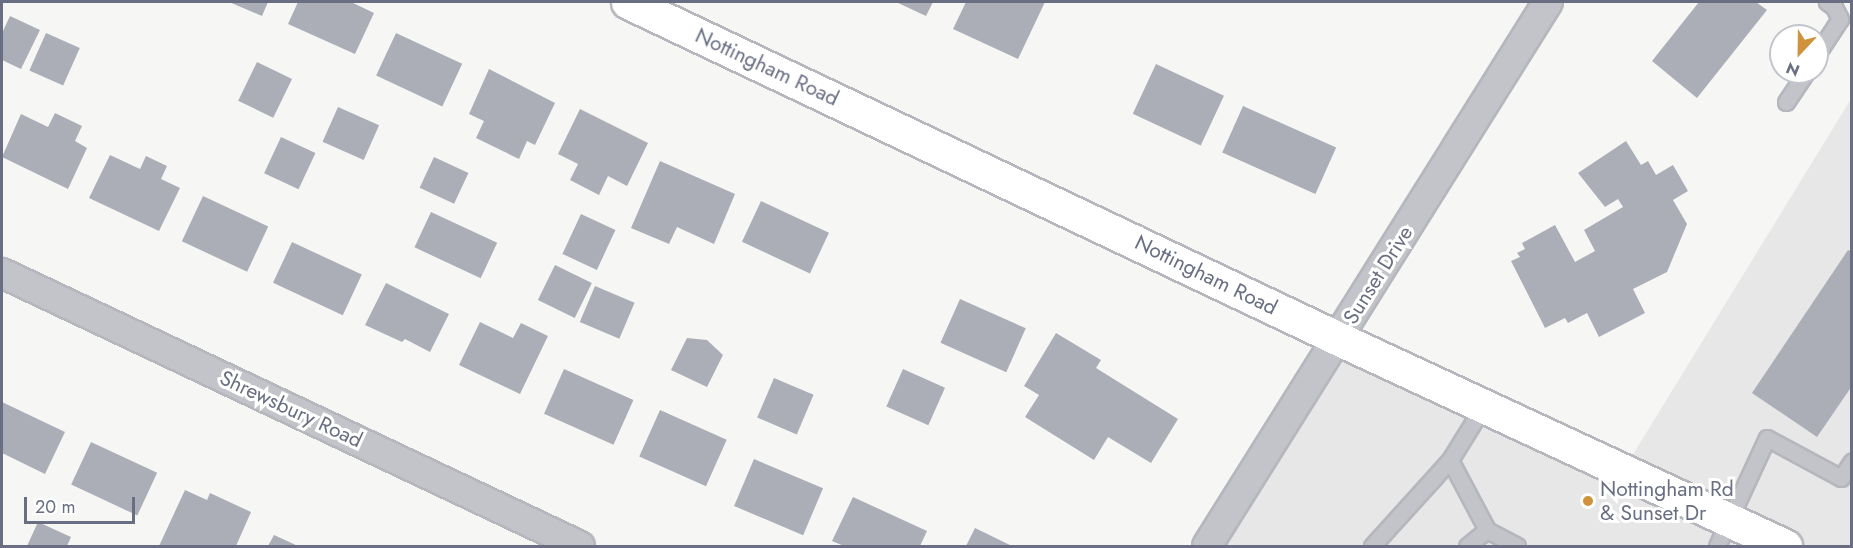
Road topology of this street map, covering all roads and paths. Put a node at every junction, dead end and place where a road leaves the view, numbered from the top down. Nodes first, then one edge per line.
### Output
1 (628, 2) edge
2 (1548, 2) edge
3 (1827, 2) edge
4 (1829, 36) edge
5 (1798, 84) edge
6 (1786, 102) dead end
7 (2, 273) edge
8 (1339, 339) junction
9 (1484, 405) junction
10 (1450, 460) junction
11 (1851, 461) edge
12 (1487, 530) junction
13 (1724, 533) edge
14 (580, 546) edge
15 (1207, 546) edge
16 (1372, 546) edge
17 (1467, 546) edge
18 (1517, 546) edge
19 (1785, 546) edge

1 - 8 street, Nottingham Road
2 - 8 street, Sunset Drive
3 - 4 lane
5 - 6 lane
7 - 14 street, Shrewsbury Road
8 - 9 street, Nottingham Road
8 - 15 street, Sunset Drive
9 - 10 lane
9 - 13 street, Nottingham Road
10 - 12 lane
10 - 16 lane
11 - 13 lane
12 - 17 lane
12 - 18 lane
13 - 19 street, Nottingham Road

